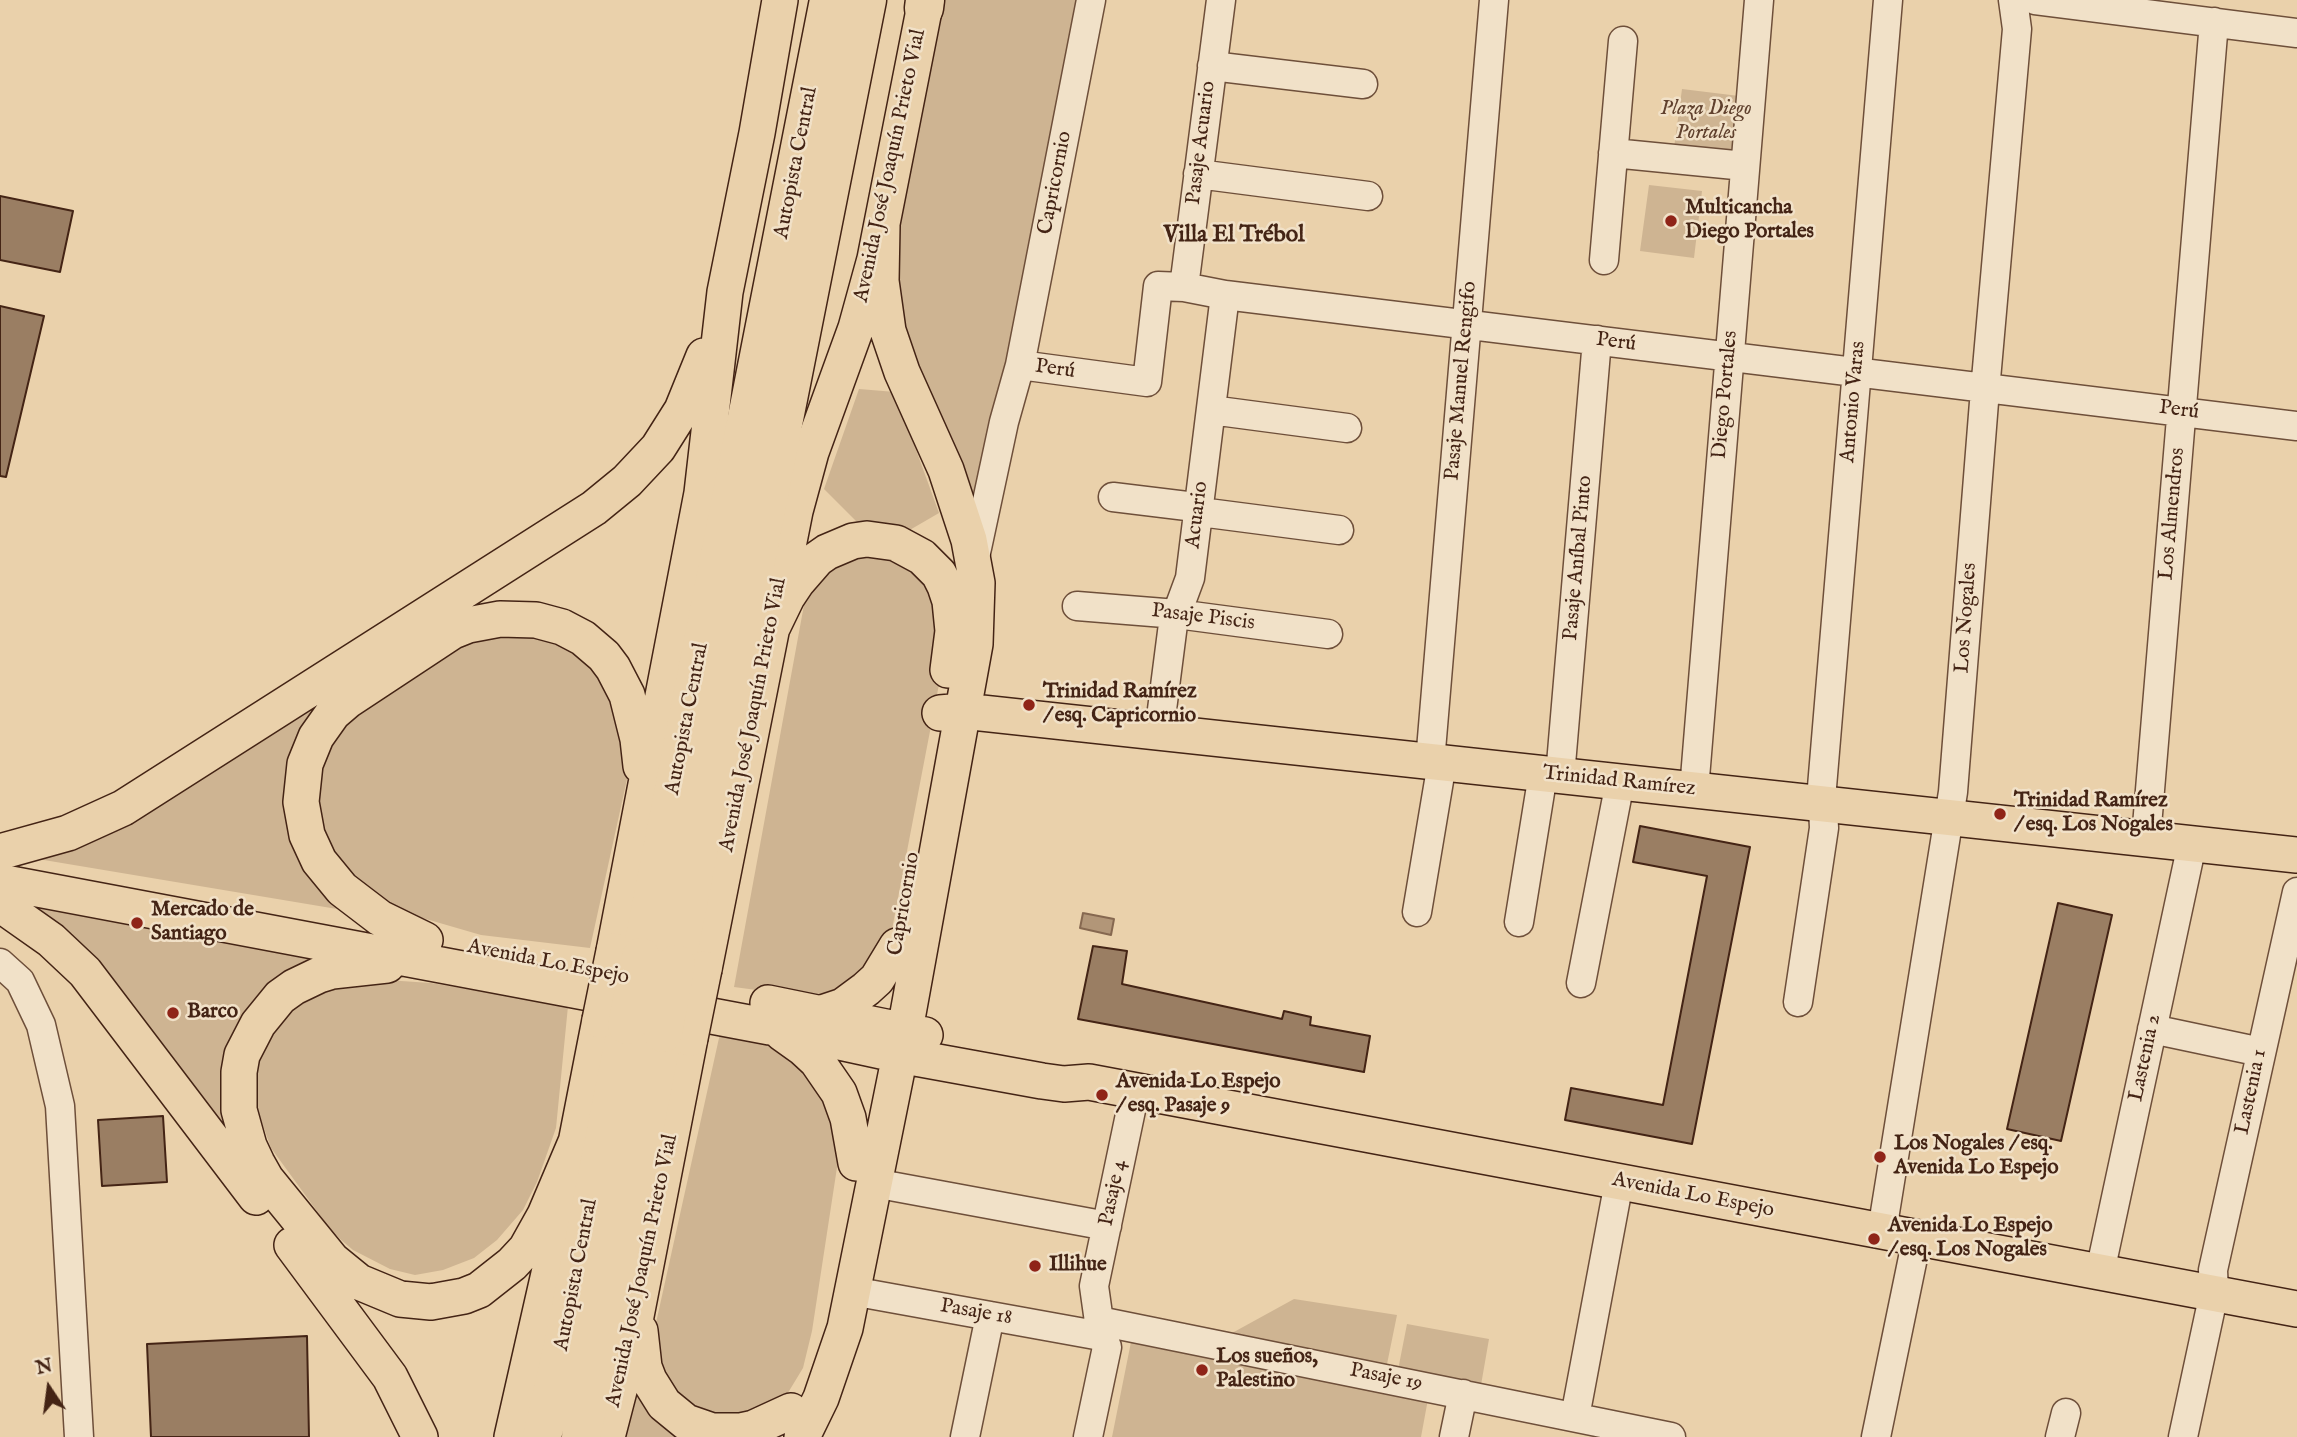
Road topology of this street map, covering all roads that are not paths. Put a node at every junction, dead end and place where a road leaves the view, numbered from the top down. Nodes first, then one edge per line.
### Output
1 (780, 0) edge
2 (829, 0) edge
3 (867, 0) edge
4 (1091, 0) edge
5 (1221, 0) edge
6 (1494, 0) edge
7 (1759, 0) edge
8 (1888, 0) edge
9 (2014, 0) edge
10 (2035, 0) edge
11 (925, 3) edge
12 (2164, 8) edge
13 (2214, 22) junction
14 (2297, 33) edge
15 (1623, 41) dead end
16 (1212, 66) junction
17 (1363, 85) dead end
18 (1613, 153) junction
19 (1745, 166) junction
20 (1198, 174) junction
21 (1368, 196) dead end
22 (882, 226) junction
23 (1604, 260) dead end
24 (1184, 287) junction
25 (725, 292) junction
26 (1224, 295) junction
27 (1467, 324) junction
28 (1597, 340) junction
29 (1729, 356) junction
30 (1020, 365) junction
31 (1857, 372) junction
32 (1985, 388) junction
33 (1211, 410) junction
34 (2182, 411) junction
35 (2297, 426) edge
36 (1347, 428) dead end
37 (1113, 498) dead end
38 (1198, 510) junction
39 (1339, 530) dead end
40 (974, 564) junction
41 (1077, 606) dead end
42 (1177, 614) junction
43 (771, 630) junction
44 (1328, 634) dead end
45 (964, 645) junction
46 (952, 712) junction
47 (1159, 733) junction
48 (1436, 762) junction
49 (1551, 775) junction
50 (1620, 782) junction
51 (1694, 790) junction
52 (643, 798) junction
53 (1823, 804) junction
54 (1951, 818) junction
55 (2146, 838) junction
56 (2192, 844) junction
57 (0, 852) edge
58 (2297, 855) edge
59 (0, 870) edge
60 (0, 882) edge
61 (2297, 892) edge
62 (0, 904) edge
63 (1417, 912) dead end
64 (1519, 922) dead end
65 (897, 946) junction
66 (428, 952) junction
67 (659, 960) junction
68 (0, 963) edge
69 (1581, 983) dead end
70 (1798, 1002) dead end
71 (822, 1013) junction
72 (770, 1027) junction
73 (645, 1029) junction
74 (2152, 1030) junction
75 (891, 1040) junction
76 (2261, 1052) junction
77 (1135, 1091) junction
78 (576, 1142) junction
79 (865, 1173) junction
80 (1619, 1182) junction
81 (1107, 1226) junction
82 (1882, 1231) junction
83 (1917, 1238) junction
84 (2100, 1272) junction
85 (852, 1291) junction
86 (2214, 1293) junction
87 (639, 1304) junction
88 (2297, 1309) edge
89 (990, 1316) junction
90 (845, 1328) junction
91 (1100, 1328) junction
92 (1463, 1394) junction
93 (1582, 1425) edge
94 (788, 1430) edge
95 (79, 1437) edge
96 (420, 1437) edge
97 (512, 1437) edge
98 (542, 1437) edge
99 (581, 1437) edge
100 (607, 1437) edge
101 (829, 1437) edge
102 (965, 1437) edge
103 (1088, 1437) edge
104 (1454, 1437) edge
105 (1667, 1437) edge
106 (1876, 1437) edge
107 (2183, 1437) edge

1 - 25 main road, Avenida José Joaquín Prieto Vial
2 - 67 highway, Autopista Central
3 - 67 highway, Autopista Central
4 - 30 street, Capricornio
5 - 16 street, Pasaje Acuario
6 - 27 street, Pasaje Manuel Rengifo
7 - 19 street, Diego Portales
8 - 31 street, Antonio Varas
9 - 32 street, Los Nogales
10 - 12 street
11 - 22 main road, Avenida José Joaquín Prieto Vial
12 - 13 street
13 - 14 street
13 - 34 street, Los Almendros
15 - 18 street
16 - 17 street
16 - 20 street, Pasaje Acuario
18 - 19 street
18 - 23 street
19 - 29 street, Diego Portales
20 - 21 street
20 - 24 street, Pasaje Acuario
22 - 40 main road
22 - 43 main road, Avenida José Joaquín Prieto Vial
24 - 26 street, Perú
24 - 30 street, Perú
25 - 52 main road, Avenida José Joaquín Prieto Vial
25 - 57 main road
26 - 27 street, Perú
26 - 33 street, Acuario
27 - 28 street, Perú
27 - 48 street, Pasaje Manuel Rengifo
28 - 29 street, Perú
28 - 49 street, Pasaje Aníbal Pinto
29 - 31 street, Perú
29 - 51 street, Diego Portales
30 - 40 street, Capricornio
30 - 45 street, Capricornio
31 - 32 street, Perú
31 - 53 street, Antonio Varas
32 - 34 street, Perú
32 - 54 street, Los Nogales
33 - 36 street
33 - 38 street, Acuario
34 - 35 street, Perú
34 - 55 street, Los Almendros
37 - 38 street
38 - 39 street
38 - 42 street, Acuario
40 - 45 main road
41 - 42 street, Pasaje Piscis
42 - 44 street, Pasaje Piscis
42 - 47 street, Acuario
43 - 45 main road
43 - 67 main road, Avenida José Joaquín Prieto Vial
45 - 46 main road, Capricornio
46 - 47 main road, Trinidad Ramírez
46 - 65 main road, Capricornio
46 - 75 main road, Capricornio
47 - 48 main road, Trinidad Ramírez
48 - 49 main road, Trinidad Ramírez
48 - 63 street, Pasaje Manuel Rengifo
49 - 50 main road, Trinidad Ramírez
49 - 64 street, Pasaje Aníbal Pinto
50 - 51 main road, Trinidad Ramírez
50 - 69 street
51 - 53 main road, Trinidad Ramírez
52 - 66 main road
52 - 67 main road, Avenida José Joaquín Prieto Vial
53 - 54 main road, Trinidad Ramírez
53 - 70 street, Antonio Varas
54 - 55 main road, Trinidad Ramírez
54 - 82 street, Los Nogales
55 - 56 main road, Trinidad Ramírez
56 - 58 main road, Trinidad Ramírez
56 - 74 street, Lastenia 2
59 - 66 main road, Avenida Lo Espejo
60 - 66 main road, Avenida Lo Espejo
61 - 76 street, Lastenia 1
62 - 96 main road
65 - 71 main road
65 - 75 main road, Capricornio
66 - 71 main road, Avenida Lo Espejo
66 - 72 main road, Avenida Lo Espejo
66 - 78 main road
67 - 73 highway, Autopista Central, bridge
67 - 73 main road, Avenida José Joaquín Prieto Vial, bridge
68 - 95 street
71 - 75 main road, Avenida Lo Espejo
72 - 75 main road, Avenida Lo Espejo
72 - 79 main road
73 - 78 main road, Avenida José Joaquín Prieto Vial
73 - 87 main road, Avenida José Joaquín Prieto Vial
73 - 98 highway, Autopista Central
73 - 99 highway, Autopista Central
74 - 76 street
74 - 84 street, Lastenia 2
75 - 77 main road, Avenida Lo Espejo
75 - 79 main road, Capricornio
76 - 86 street, Lastenia 1
77 - 80 main road, Avenida Lo Espejo
77 - 81 street, Pasaje 4
78 - 97 main road, Avenida José Joaquín Prieto Vial
79 - 81 street
79 - 85 main road, Capricornio
79 - 94 main road, Capricornio
80 - 82 main road, Avenida Lo Espejo
80 - 93 street
81 - 91 street, Pasaje 4
82 - 83 main road, Avenida Lo Espejo
83 - 84 main road, Avenida Lo Espejo
83 - 106 street
84 - 86 main road, Avenida Lo Espejo
85 - 89 street, Pasaje 18
85 - 90 main road, Capricornio
86 - 88 main road, Avenida Lo Espejo
86 - 107 street, Lastenia 1
87 - 94 main road
87 - 100 main road, Avenida José Joaquín Prieto Vial
89 - 91 street, Pasaje 18
89 - 102 street
90 - 94 main road, Capricornio
90 - 101 main road
91 - 92 street, Pasaje 19
91 - 103 street, Pasaje 4
92 - 93 street, Pasaje 19
92 - 104 street
93 - 105 street, Pasaje 19

